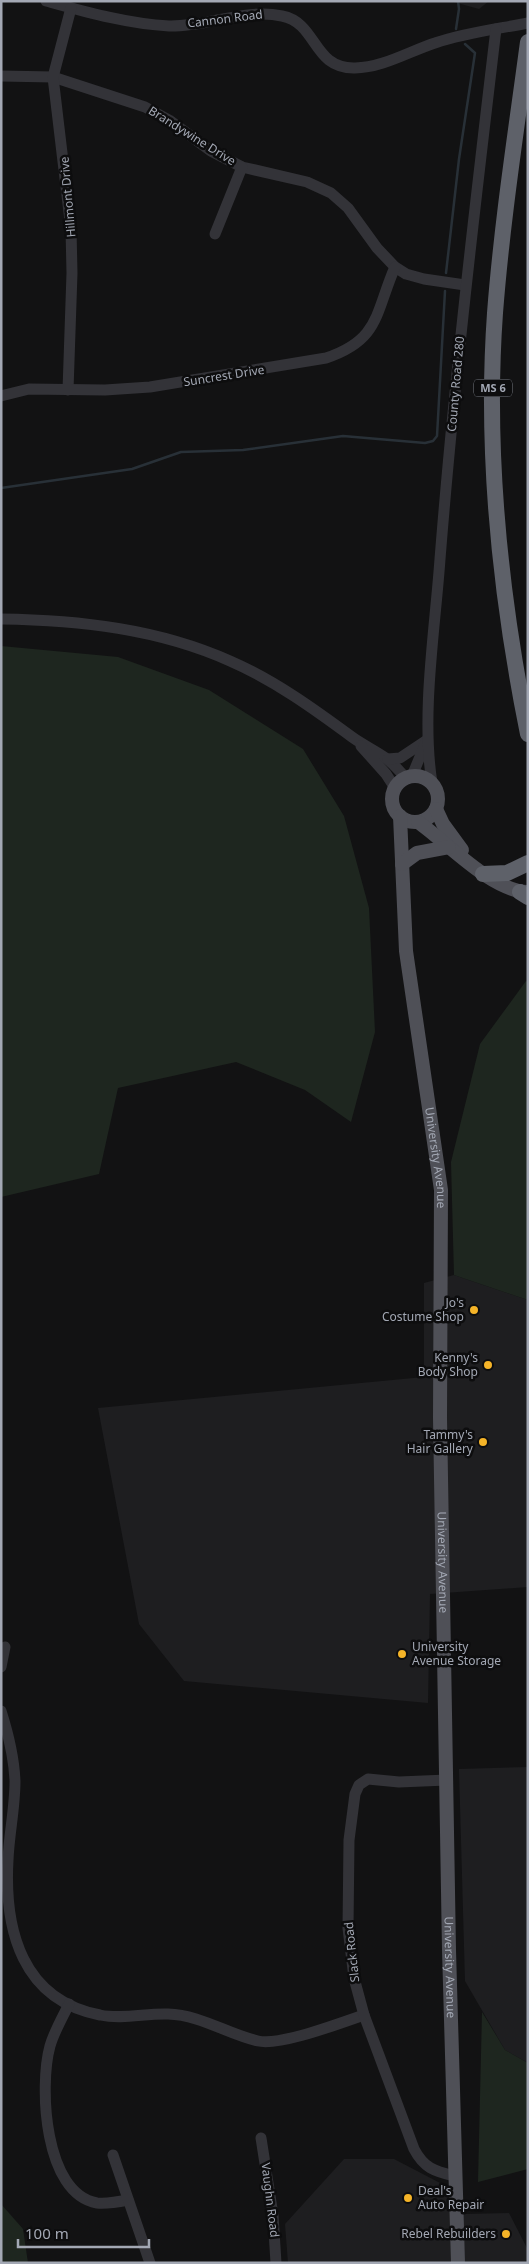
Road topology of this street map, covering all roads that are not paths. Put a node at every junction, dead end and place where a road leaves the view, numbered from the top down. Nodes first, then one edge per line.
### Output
1 (46, 1) edge
2 (71, 8) junction
3 (528, 24) edge
4 (496, 29) junction
5 (528, 42) edge
6 (1, 76) edge
7 (53, 78) junction
8 (242, 167) junction
9 (215, 234) dead end
10 (395, 267) junction
11 (465, 284) junction
12 (68, 390) junction
13 (1, 396) edge
14 (1, 619) edge
15 (528, 734) edge
16 (353, 737) junction
17 (427, 740) junction
18 (388, 760) junction
19 (409, 777) junction
20 (432, 783) junction
21 (395, 788) junction
22 (436, 809) junction
23 (400, 816) junction
24 (416, 822) junction
25 (449, 847) junction
26 (468, 860) junction
27 (402, 864) junction
28 (528, 864) edge
29 (483, 874) junction
30 (525, 894) edge
31 (5, 1647) dead end
32 (1, 1667) edge
33 (1, 1711) edge
34 (447, 1780) junction
35 (69, 2004) junction
36 (364, 2015) junction
37 (261, 2138) dead end
38 (113, 2155) dead end
39 (454, 2176) junction
40 (128, 2200) junction
41 (150, 2263) edge
42 (276, 2263) edge
43 (451, 2263) edge
44 (458, 2263) edge

1 - 2 street, Cannon Road
2 - 4 street, Cannon Road
2 - 7 street, Hillmont Drive
3 - 4 street, Cannon Road
4 - 11 street, County Road 280
5 - 15 highway, MS 6
6 - 7 street, Brandywine Drive
7 - 8 street, Brandywine Drive
7 - 12 street, Hillmont Drive
8 - 9 street
8 - 10 street, Brandywine Drive
10 - 11 street, Brandywine Drive
10 - 12 street, Suncrest Drive
11 - 17 street, County Road 280
12 - 13 street, Suncrest Drive
14 - 16 street
16 - 18 street
16 - 21 street
17 - 18 street
17 - 19 street
17 - 20 street
18 - 19 street
19 - 20 main road
19 - 21 main road
20 - 22 main road
21 - 23 main road
22 - 24 main road
22 - 26 main road
23 - 24 main road
23 - 27 main road, University Avenue
24 - 25 main road
24 - 27 main road, University Avenue
25 - 26 main road
25 - 27 main road
26 - 29 main road
27 - 34 main road, University Avenue
28 - 29 highway
29 - 30 main road
31 - 32 street
33 - 35 street
34 - 36 street, Slack Road
34 - 39 main road, University Avenue
35 - 36 street
35 - 40 street
36 - 39 street, Slack Road
37 - 42 street, Vaughn Road
38 - 40 street
39 - 44 main road, University Avenue
40 - 41 street
43 - 44 street

